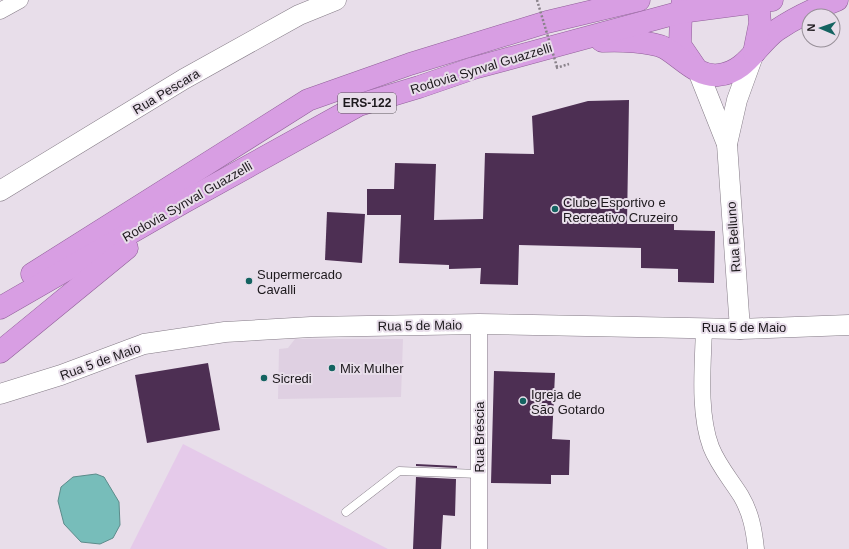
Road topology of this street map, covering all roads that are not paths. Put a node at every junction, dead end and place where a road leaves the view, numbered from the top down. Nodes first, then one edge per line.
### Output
1 (20, 0) edge
2 (336, 0) edge
3 (639, 0) edge
4 (837, 0) edge
5 (762, 1) edge
6 (682, 6) edge
7 (0, 11) edge
8 (567, 42) junction
9 (754, 53) junction
10 (698, 71) junction
11 (727, 144) junction
12 (0, 191) edge
13 (178, 194) junction
14 (124, 237) junction
15 (88, 279) junction
16 (0, 293) edge
17 (0, 308) edge
18 (479, 324) junction
19 (849, 325) edge
20 (704, 328) junction
21 (740, 329) junction
22 (0, 352) edge
23 (0, 394) edge
24 (479, 474) junction
25 (346, 512) dead end
26 (479, 549) edge
27 (756, 549) edge

1 - 7 street
2 - 12 street, Rua Pescara
3 - 13 highway, Rodovia Synval Guazzelli / ERS-122
4 - 9 highway
5 - 6 highway, Rodovia Synval Guazzelli / ERS-122
5 - 9 highway
6 - 8 highway, Rodovia Synval Guazzelli / ERS-122
6 - 10 highway
8 - 10 highway
8 - 13 highway, Rodovia Synval Guazzelli / ERS-122
9 - 10 highway
9 - 11 street, Rua Belluno
10 - 11 street, Rua Belluno
11 - 21 street, Rua Belluno
13 - 14 highway, Rodovia Synval Guazzelli / ERS-122
13 - 15 highway
13 - 16 highway, Rodovia Synval Guazzelli / ERS-122
14 - 15 highway
14 - 17 highway, Rodovia Synval Guazzelli / ERS-122
15 - 22 highway
18 - 20 street, Rua 5 de Maio
18 - 23 street, Rua 5 de Maio
18 - 24 street, Rua Bréscia
19 - 21 street, Rua 5 de Maio
20 - 21 street, Rua 5 de Maio
20 - 27 street
24 - 25 lane
24 - 26 street, Rua Bréscia

